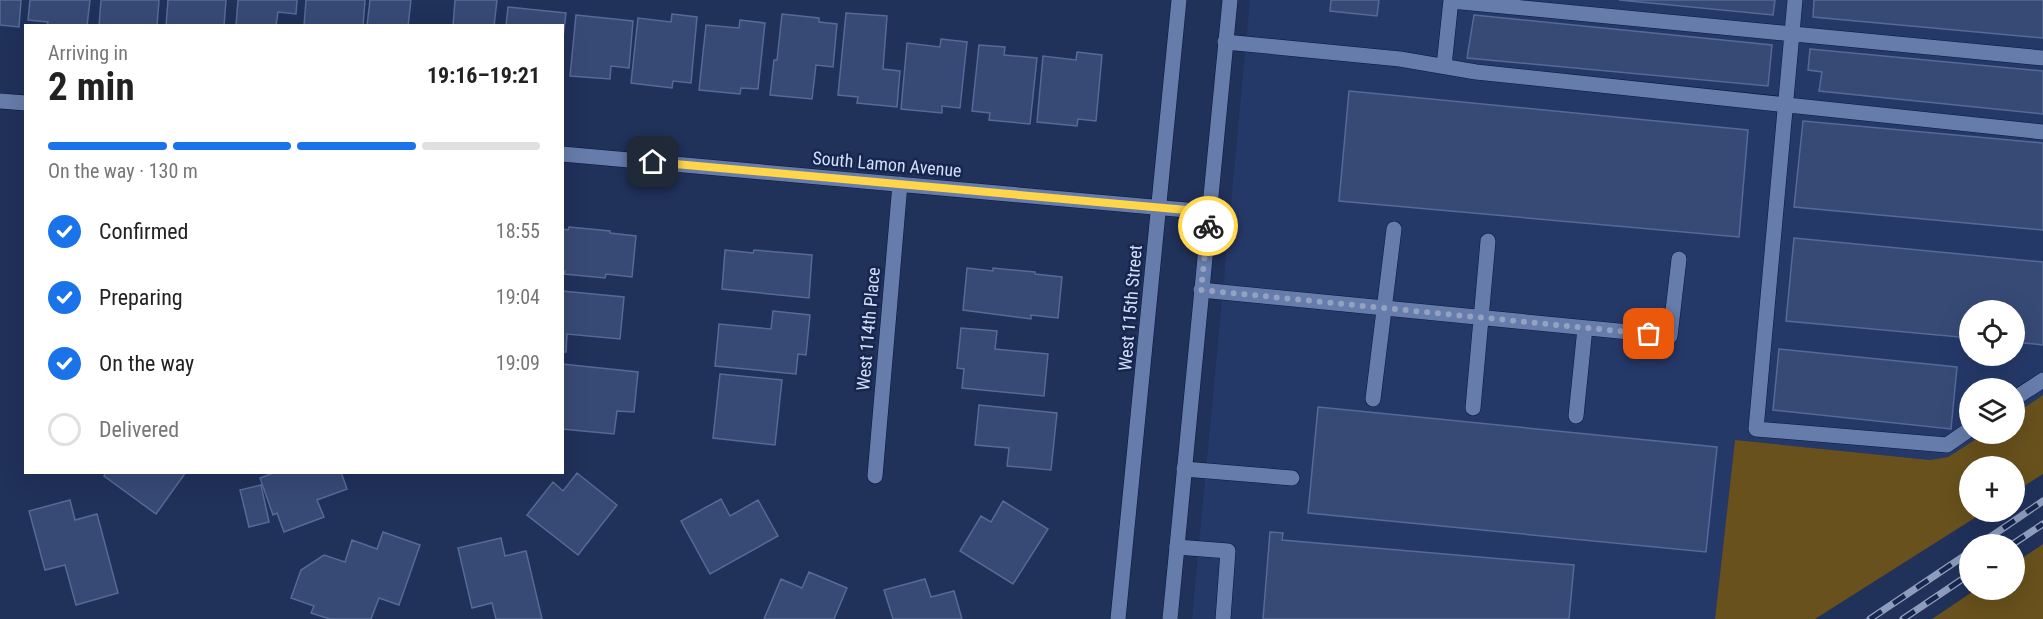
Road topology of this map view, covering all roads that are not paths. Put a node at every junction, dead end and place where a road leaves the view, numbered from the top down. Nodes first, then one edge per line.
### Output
1 (1179, 0) edge
2 (1230, 0) edge
3 (1796, 0) edge
4 (1451, 1) edge
5 (1791, 34) junction
6 (1225, 42) junction
7 (2043, 58) edge
8 (1444, 66) junction
9 (0, 101) edge
10 (24, 103) edge
11 (1786, 105) junction
12 (2043, 132) edge
13 (564, 154) edge
14 (900, 184) junction
15 (1159, 207) junction
16 (1209, 212) junction
17 (1394, 229) dead end
18 (1488, 241) dead end
19 (1679, 258) dead end
20 (1201, 290) junction
21 (1384, 309) junction
22 (1481, 318) junction
23 (1585, 328) junction
24 (2043, 380) edge
25 (2025, 392) edge
26 (1373, 399) dead end
27 (1473, 408) dead end
28 (1576, 416) dead end
29 (1959, 437) edge
30 (1184, 469) junction
31 (875, 476) dead end
32 (1292, 478) dead end
33 (1177, 547) junction
34 (1118, 619) edge
35 (1170, 619) edge
36 (1223, 619) edge

1 - 15 street, West 115th Street
2 - 6 street
3 - 5 street
4 - 5 street
4 - 8 street
5 - 7 street
5 - 11 street
6 - 8 street
6 - 16 street
8 - 11 street
9 - 10 street
11 - 12 street
11 - 29 street
13 - 14 street, South Lamon Avenue
14 - 15 street, South Lamon Avenue
14 - 31 street, West 114th Place
15 - 16 street, South Lamon Avenue
15 - 34 street, West 115th Street
16 - 20 street
17 - 21 street
18 - 22 street
19 - 23 street
20 - 21 street
20 - 30 street
21 - 22 street
21 - 26 street
22 - 23 street
22 - 27 street
23 - 28 street
24 - 25 street
30 - 32 street
30 - 33 street
33 - 35 street
33 - 36 street

